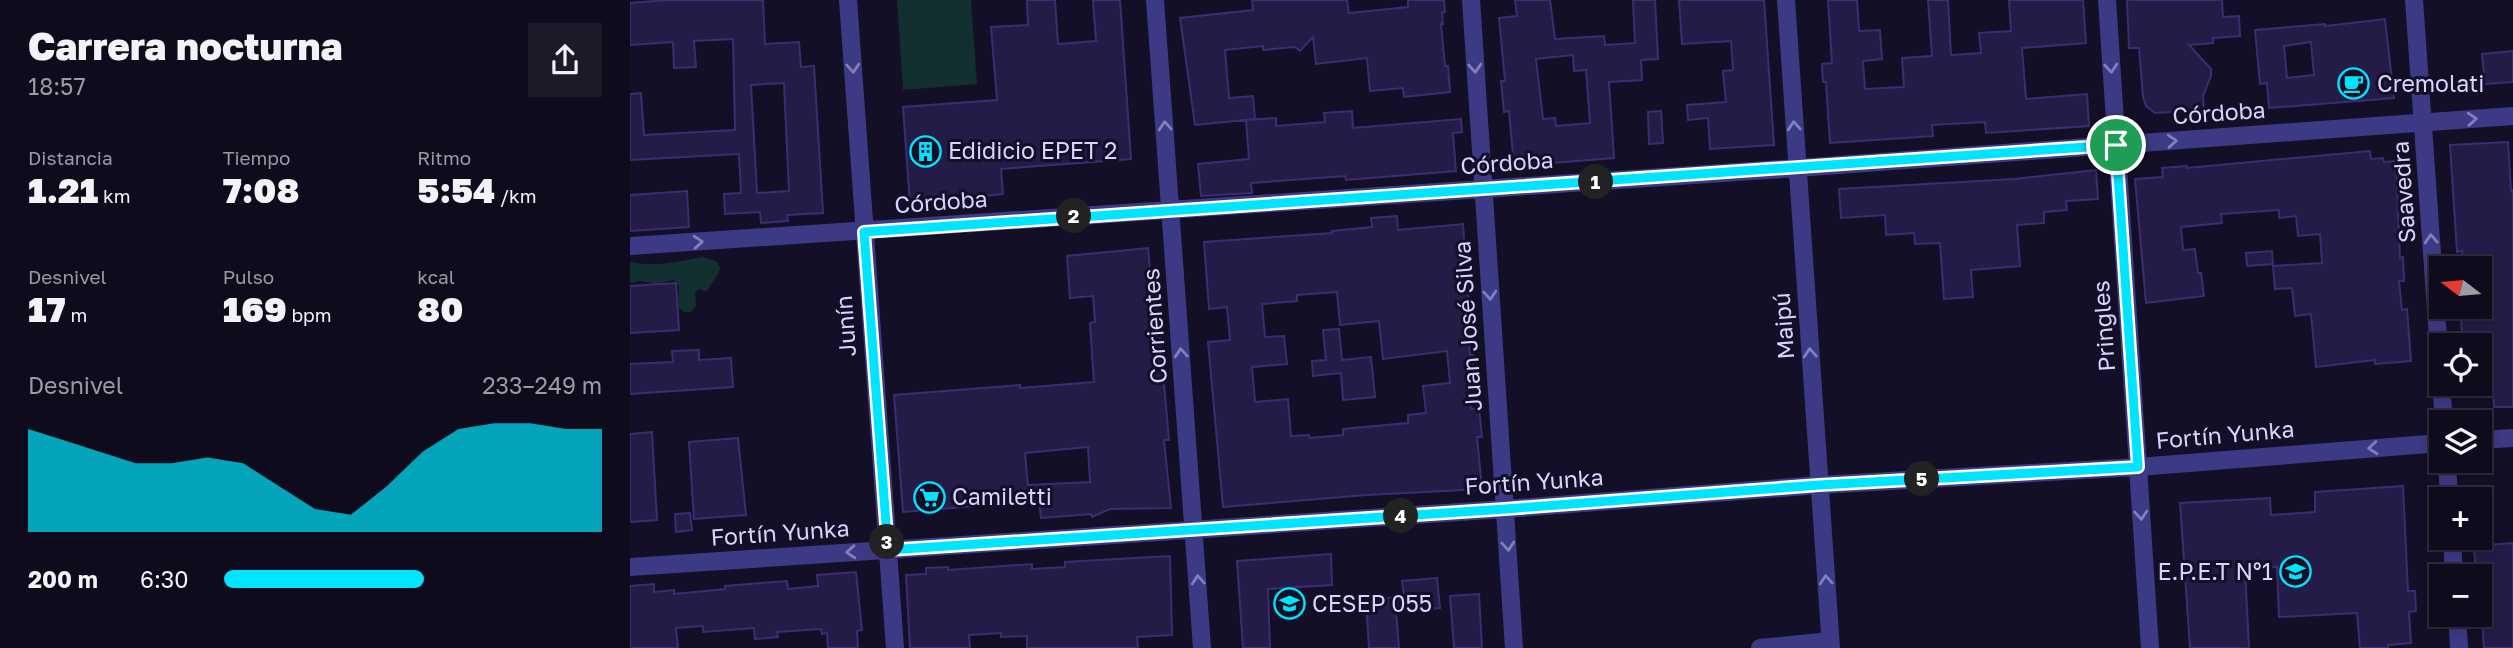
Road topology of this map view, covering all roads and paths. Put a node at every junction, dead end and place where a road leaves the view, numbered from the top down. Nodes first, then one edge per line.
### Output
1 (848, 0) edge
2 (1156, 0) edge
3 (1471, 0) edge
4 (1786, 0) edge
5 (2107, 0) edge
6 (2414, 0) edge
7 (2513, 116) edge
8 (2423, 122) junction
9 (2116, 145) junction
10 (1797, 168) junction
11 (1483, 190) junction
12 (1170, 209) junction
13 (864, 232) junction
14 (630, 246) edge
15 (2438, 333) edge
16 (2513, 438) edge
17 (2492, 439) edge
18 (2429, 444) edge
19 (2138, 467) junction
20 (1819, 485) junction
21 (1505, 509) junction
22 (1194, 529) junction
23 (888, 550) junction
24 (630, 567) edge
25 (2458, 627) edge
26 (1830, 645) edge
27 (895, 648) edge
28 (1202, 648) edge
29 (1514, 648) edge
30 (1760, 648) edge
31 (2150, 648) edge
32 (2459, 648) edge

1 -> 13 street, Junín
12 -> 2 street, Corrientes
3 -> 11 street, Juan José Silva
10 -> 4 street, Maipú
5 -> 9 street, Pringles
6 - 8 street, Saavedra
8 -> 7 street, Córdoba
9 -> 8 street, Córdoba
15 -> 8 street, Saavedra
9 - 10 street, Córdoba
9 - 19 street, Pringles
10 - 11 street, Córdoba
20 -> 10 street, Maipú
11 - 12 street, Córdoba
11 -> 21 street, Juan José Silva
12 - 13 street, Córdoba
22 -> 12 street, Corrientes
14 -> 13 street, Córdoba
13 - 23 street, Junín
16 - 17 street
18 -> 19 street, Fortín Yunka
19 - 20 street, Fortín Yunka
19 -> 31 street, Pringles
20 - 21 street, Fortín Yunka
26 -> 20 street, Maipú
21 - 22 street, Fortín Yunka
21 -> 29 street, Juan José Silva
22 - 23 street, Fortín Yunka
28 -> 22 street, Corrientes
23 -> 24 street, Fortín Yunka
23 - 27 street, Junín
25 - 32 street
26 - 30 street

